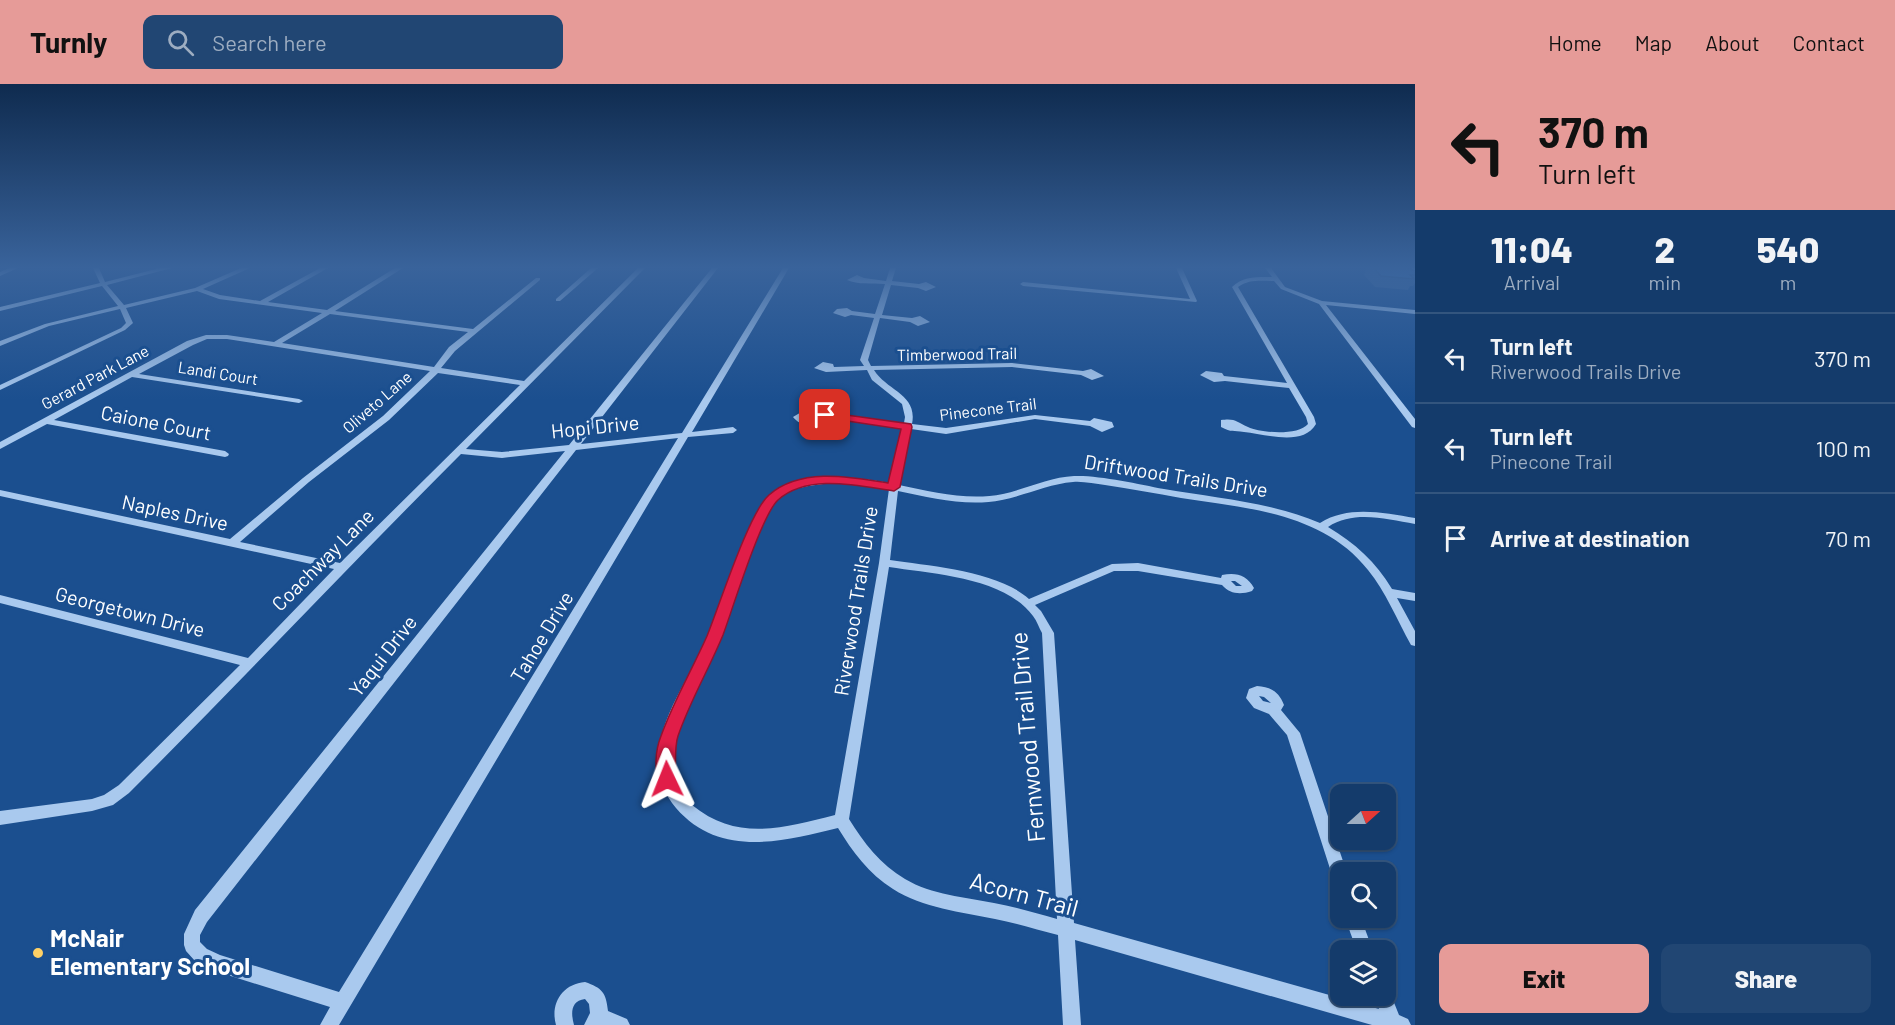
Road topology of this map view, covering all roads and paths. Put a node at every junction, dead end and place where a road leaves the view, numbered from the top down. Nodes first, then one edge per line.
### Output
1 (102, 312) edge
2 (125, 312) edge
3 (329, 312) joint
4 (497, 312) edge
5 (598, 312) edge
6 (680, 312) edge
7 (760, 312) edge
8 (879, 312) edge
9 (1249, 312) edge
10 (1328, 312) edge
11 (850, 313) dead end
12 (878, 316) junction
13 (912, 320) dead end
14 (473, 331) junction
15 (0, 344) edge
16 (274, 345) junction
17 (830, 369) dead end
18 (869, 369) junction
19 (436, 370) junction
20 (1083, 374) dead end
21 (132, 375) junction
22 (1222, 378) dead end
23 (525, 384) junction
24 (1292, 386) junction
25 (0, 388) edge
26 (298, 401) dead end
27 (816, 416) dead end
28 (46, 421) junction
29 (1092, 424) dead end
30 (1415, 425) edge
31 (907, 427) junction
32 (1243, 429) dead end
33 (733, 430) dead end
34 (687, 435) junction
35 (0, 446) edge
36 (573, 447) junction
37 (460, 451) junction
38 (225, 454) dead end
39 (894, 487) junction
40 (0, 493) edge
41 (1415, 521) edge
42 (1320, 527) junction
43 (231, 544) junction
44 (884, 563) junction
45 (342, 567) junction
46 (1225, 582) dead end
47 (1391, 593) junction
48 (1415, 597) edge
49 (0, 599) edge
50 (1030, 603) junction
51 (1415, 642) edge
52 (250, 663) junction
53 (1274, 709) dead end
54 (0, 818) edge
55 (841, 820) junction
56 (1336, 862) edge
57 (1065, 931) junction
58 (343, 1002) junction
59 (1388, 1006) edge
60 (596, 1021) edge
61 (1396, 1024) edge
62 (329, 1025) edge
63 (565, 1025) edge
64 (621, 1025) edge
65 (1072, 1025) edge

1 - 15 street
2 - 25 street
3 - 14 street
3 - 16 street
4 - 14 street, Oliveto Lane
5 - 23 street, Coachway Lane
6 - 36 street, Yaqui Drive
7 - 34 street, Tahoe Drive
8 - 12 street
9 - 24 street
10 - 30 street
11 - 12 street
12 - 13 street
12 - 18 street
14 - 19 street, Oliveto Lane
16 - 19 street
16 - 21 street, Gerard Park Lane
17 - 18 street, Timberwood Trail
18 - 20 street, Timberwood Trail
18 - 31 street, Riverwood Trails Drive
19 - 23 street
19 - 43 street, Oliveto Lane
21 - 26 street, Landi Court
21 - 28 street, Gerard Park Lane
22 - 24 street
23 - 37 street, Coachway Lane
24 - 32 street
27 - 31 street, Pinecone Trail
28 - 35 street, Gerard Park Lane
28 - 38 street, Caione Court
29 - 31 street, Pinecone Trail
31 - 39 street, Riverwood Trails Drive
33 - 34 street, Hopi Drive
34 - 36 street, Hopi Drive
34 - 58 street, Tahoe Drive
36 - 37 street, Hopi Drive
36 - 58 street, Yaqui Drive
37 - 45 street, Coachway Lane
39 - 42 street, Driftwood Trails Drive
39 - 44 street, Riverwood Trails Drive
39 - 55 street, Driftwood Trails Drive
40 - 43 street, Naples Drive
41 - 42 street
42 - 47 street, Driftwood Trails Drive
43 - 45 street, Naples Drive
44 - 50 street, Fernwood Trail Drive
44 - 55 street, Riverwood Trails Drive
45 - 52 street, Coachway Lane
46 - 50 street
47 - 48 street
47 - 51 street, Driftwood Trails Drive
49 - 52 street, Georgetown Drive
50 - 57 street, Fernwood Trail Drive
52 - 54 street, Coachway Lane
53 - 56 street
55 - 57 street, Acorn Trail
57 - 61 street, Acorn Trail
57 - 65 street, Fernwood Trail Drive
58 - 62 street, Tahoe Drive
59 - 61 street
60 - 63 street
60 - 64 street

